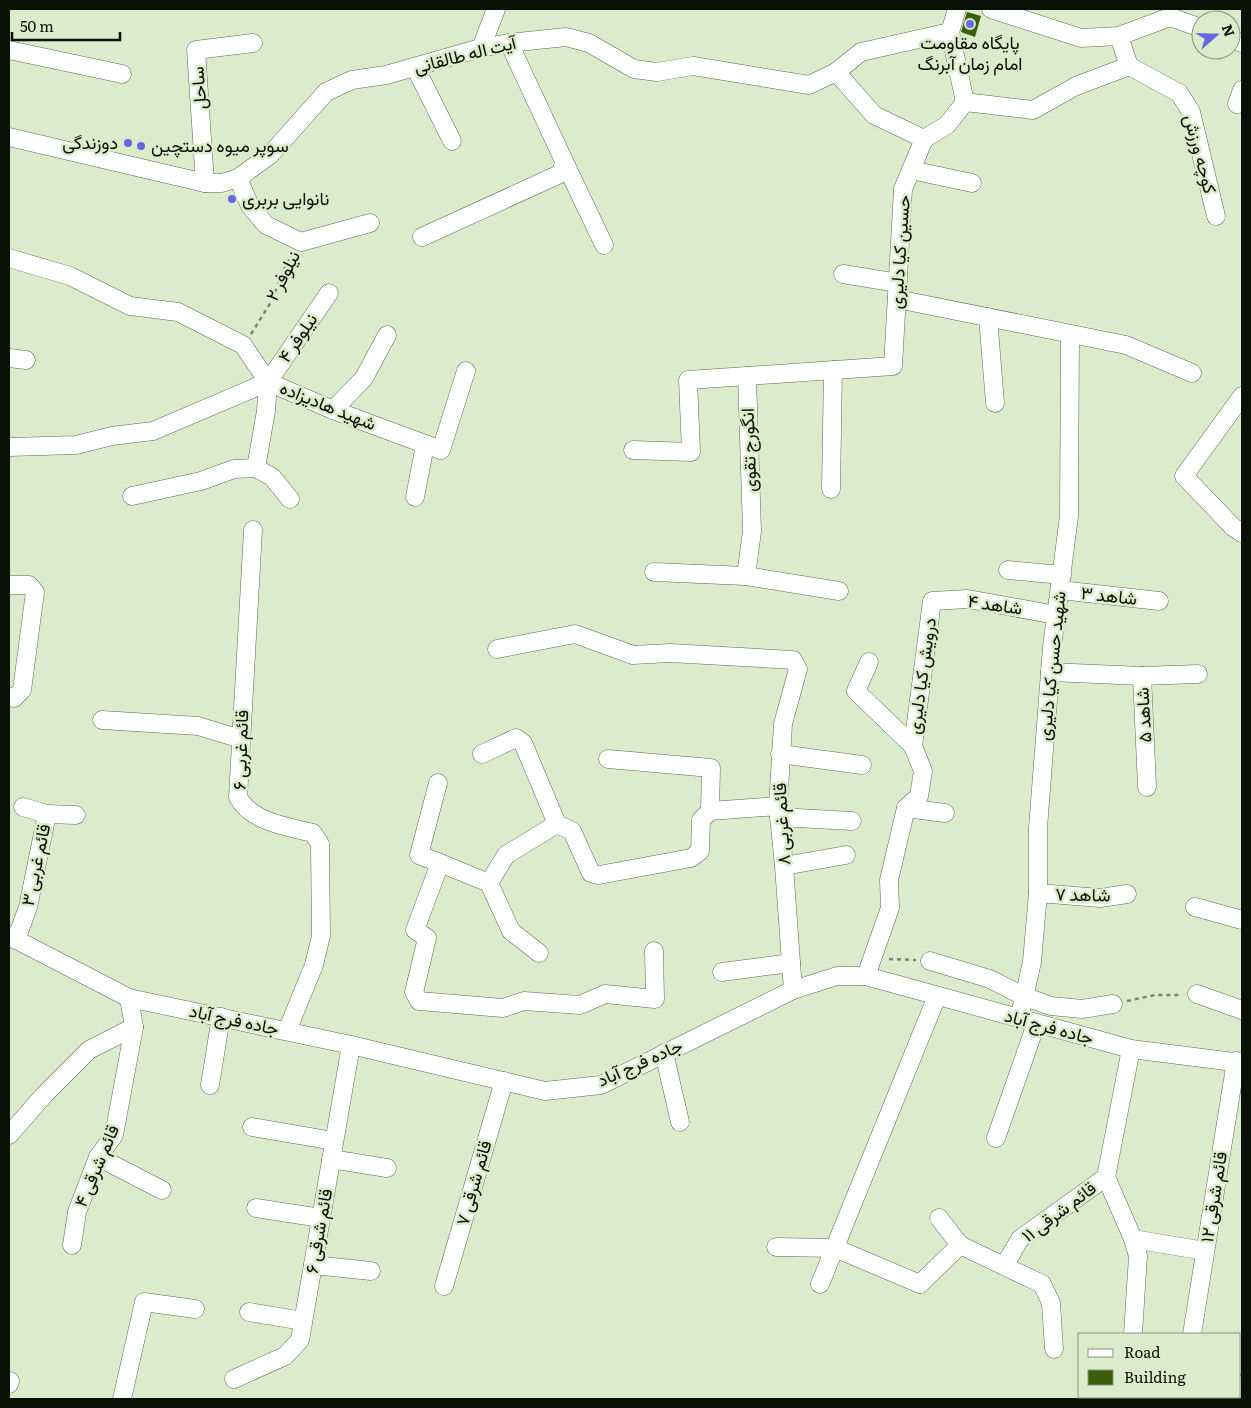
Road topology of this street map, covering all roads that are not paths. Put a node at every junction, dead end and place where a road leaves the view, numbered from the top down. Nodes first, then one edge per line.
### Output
1 (496, 9) edge
2 (958, 9) edge
3 (991, 9) edge
4 (1191, 24) edge
5 (950, 32) junction
6 (1119, 36) junction
7 (253, 43) dead end
8 (509, 43) junction
9 (481, 48) junction
10 (9, 50) edge
11 (1128, 66) junction
12 (415, 67) junction
13 (836, 72) junction
14 (122, 74) dead end
15 (966, 102) junction
16 (9, 137) edge
17 (924, 140) junction
18 (452, 141) dead end
19 (564, 161) junction
20 (911, 170) junction
21 (238, 178) junction
22 (205, 183) junction
23 (972, 183) dead end
24 (1216, 216) dead end
25 (370, 223) dead end
26 (422, 237) dead end
27 (604, 245) dead end
28 (9, 258) edge
29 (843, 274) dead end
30 (898, 291) junction
31 (329, 293) dead end
32 (988, 317) junction
33 (1070, 334) junction
34 (387, 335) dead end
35 (833, 370) junction
36 (466, 371) dead end
37 (1192, 373) dead end
38 (747, 376) junction
39 (268, 382) junction
40 (1242, 396) edge
41 (995, 403) dead end
42 (333, 410) junction
43 (9, 447) edge
44 (433, 448) junction
45 (633, 450) dead end
46 (256, 468) junction
47 (831, 489) dead end
48 (132, 496) dead end
49 (415, 497) dead end
50 (290, 499) dead end
51 (252, 530) dead end
52 (1242, 533) edge
53 (1008, 570) dead end
54 (654, 572) dead end
55 (746, 576) junction
56 (1060, 582) junction
57 (9, 585) edge
58 (839, 591) dead end
59 (1159, 601) dead end
60 (932, 602) joint
61 (1056, 615) junction
62 (497, 649) dead end
63 (869, 662) dead end
64 (1050, 672) junction
65 (1198, 674) dead end
66 (1142, 676) junction
67 (9, 698) edge
68 (102, 720) dead end
69 (241, 738) junction
70 (913, 746) junction
71 (482, 754) dead end
72 (780, 754) junction
73 (608, 760) dead end
74 (862, 765) dead end
75 (438, 783) dead end
76 (1147, 787) dead end
77 (23, 807) dead end
78 (906, 808) junction
79 (710, 810) junction
80 (778, 812) junction
81 (47, 814) junction
82 (945, 814) dead end
83 (76, 815) dead end
84 (852, 821) dead end
85 (557, 824) junction
86 (846, 855) dead end
87 (440, 862) junction
88 (784, 866) junction
89 (489, 883) junction
90 (1038, 893) junction
91 (1127, 894) dead end
92 (1195, 907) dead end
93 (1242, 920) edge
94 (12, 938) edge
95 (654, 951) dead end
96 (539, 953) dead end
97 (930, 961) road end
98 (791, 964) junction
99 (722, 972) dead end
100 (866, 976) junction
101 (793, 990) junction
102 (1197, 994) road end
103 (937, 996) junction
104 (1023, 996) junction
105 (129, 998) junction
106 (1113, 1004) road end
107 (1242, 1010) edge
108 (221, 1017) junction
109 (1019, 1019) junction
110 (1036, 1024) junction
111 (134, 1027) junction
112 (287, 1031) junction
113 (350, 1045) junction
114 (1131, 1049) junction
115 (664, 1053) junction
116 (1239, 1062) edge
117 (504, 1081) junction
118 (210, 1085) dead end
119 (680, 1122) dead end
120 (252, 1127) dead end
121 (9, 1135) edge
122 (996, 1138) dead end
123 (334, 1141) junction
124 (98, 1157) junction
125 (331, 1159) junction
126 (386, 1168) dead end
127 (1106, 1177) junction
128 (162, 1190) dead end
129 (256, 1208) dead end
130 (321, 1218) junction
131 (939, 1218) dead end
132 (1133, 1240) junction
133 (72, 1245) dead end
134 (960, 1245) junction
135 (776, 1247) dead end
136 (835, 1248) junction
137 (1205, 1251) junction
138 (313, 1265) junction
139 (1004, 1266) junction
140 (371, 1271) dead end
141 (820, 1284) dead end
142 (444, 1286) dead end
143 (195, 1309) dead end
144 (249, 1312) dead end
145 (304, 1321) junction
146 (1133, 1333) edge
147 (1192, 1333) edge
148 (1054, 1349) dead end
149 (234, 1378) dead end
150 (1104, 1398) edge
151 (122, 1399) edge
152 (1094, 1399) edge

1 - 9 street
2 - 5 street
3 - 6 street
4 - 6 street
5 - 13 street, آیت اله طالقانی
5 - 15 street
6 - 11 street
7 - 22 street, ساحل
8 - 9 street, آیت اله طالقانی
8 - 13 street, آیت اله طالقانی
8 - 19 street
9 - 12 street, آیت اله طالقانی
10 - 14 street
11 - 15 street
11 - 24 street, کوچه ورزش
12 - 18 street
12 - 21 street, آیت اله طالقانی
13 - 17 street
15 - 17 street
16 - 22 street, آیت اله طالقانی
17 - 20 street, حسین کیا دلیری
19 - 26 street
19 - 27 street
20 - 23 street
20 - 30 street, حسین کیا دلیری
21 - 22 street, آیت اله طالقانی
21 - 25 street, نیلوفر ۲
28 - 39 street, شهید هادیزاده
29 - 30 street
30 - 32 street
30 - 35 street, حسین کیا دلیری
31 - 39 street, نیلوفر ۴
32 - 33 street
32 - 41 street
33 - 37 street
33 - 56 street, شهید حسن کیا دلیری
34 - 42 street
35 - 38 street
35 - 47 street
36 - 44 street
38 - 45 street
38 - 55 street, انگورج تقوی
39 - 42 street, شهید هادیزاده
39 - 43 street
39 - 46 street
40 - 52 street
42 - 44 street, شهید هادیزاده
44 - 49 street
46 - 48 street
46 - 50 street
51 - 69 street, قائم غربی ۶
53 - 56 street, شاهد ۳
54 - 55 street
55 - 58 street
56 - 59 street, شاهد ۳
56 - 61 street, شهید حسن کیا دلیری
57 - 67 street
60 - 61 street, شاهد ۴
60 - 70 street, درویش کیا دلیری
61 - 64 street, شهید حسن کیا دلیری
62 - 72 street, قائم غربی ۸
63 - 70 street
64 - 66 street, شاهد ۵
64 - 90 street, شهید حسن کیا دلیری
65 - 66 street
66 - 76 street, شاهد ۵
68 - 69 street
69 - 112 street, قائم غربی ۶
70 - 78 street, درویش کیا دلیری
71 - 85 street
72 - 74 street
72 - 80 street, قائم غربی ۸
73 - 79 street
75 - 87 street
77 - 81 street, قائم غربی ۳
78 - 82 street
78 - 100 street, درویش کیا دلیری
79 - 80 street
79 - 85 street
80 - 84 street
80 - 88 street, قائم غربی ۸
81 - 83 street
81 - 94 street, قائم غربی ۳
85 - 89 street
86 - 88 street
87 - 89 street
87 - 95 street
88 - 98 street, قائم غربی ۸
89 - 96 street
90 - 91 street, شاهد ۷
90 - 104 street, شهید حسن کیا دلیری
92 - 93 street
94 - 105 street, جاده فرج آباد
97 - 104 street
98 - 99 street
98 - 101 street, قائم غربی ۸
100 - 101 street, جاده فرج آباد
100 - 103 street, جاده فرج آباد
101 - 115 street, جاده فرج آباد
102 - 107 street
103 - 109 street, جاده فرج آباد
103 - 136 street
104 - 106 street
104 - 109 street, شهید حسن کیا دلیری
105 - 108 street, جاده فرج آباد
105 - 111 street, قائم شرقی ۴
108 - 112 street, جاده فرج آباد
108 - 118 street
109 - 110 street, جاده فرج آباد
110 - 114 street, جاده فرج آباد
110 - 122 street
111 - 121 street
111 - 124 street, قائم شرقی ۴
112 - 113 street, جاده فرج آباد
113 - 117 street, جاده فرج آباد
113 - 123 street, قائم شرقی ۶
114 - 116 street, جاده فرج آباد
114 - 127 street, قائم شرقی ۱۱
115 - 117 street, جاده فرج آباد
115 - 119 street
116 - 137 street, قائم شرقی ۱۲
117 - 142 street, قائم شرقی ۷
120 - 123 street
123 - 125 street, قائم شرقی ۶
124 - 128 street
124 - 133 street, قائم شرقی ۴
125 - 126 street
125 - 130 street, قائم شرقی ۶
127 - 132 street
127 - 139 street, قائم شرقی ۱۱
129 - 130 street
130 - 138 street, قائم شرقی ۶
131 - 134 street
132 - 137 street
132 - 146 street
134 - 136 street
134 - 139 street
135 - 136 street
136 - 141 street
137 - 147 street, قائم شرقی ۱۲
138 - 140 street
138 - 145 street, قائم شرقی ۶
139 - 148 street
143 - 151 street
144 - 145 street
145 - 149 street, قائم شرقی ۶
150 - 152 street

